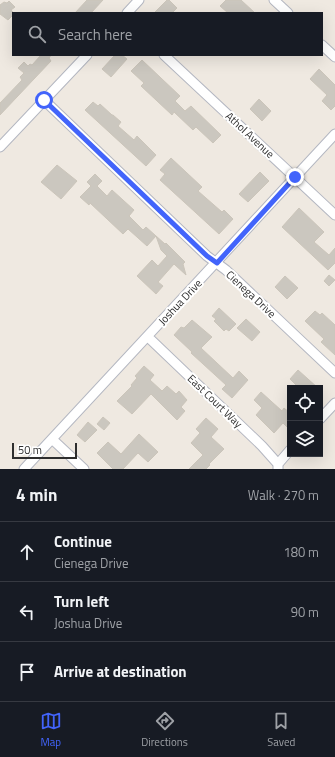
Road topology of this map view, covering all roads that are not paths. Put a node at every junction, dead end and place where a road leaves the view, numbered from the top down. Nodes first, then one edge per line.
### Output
1 (139, 0) edge
2 (274, 0) edge
3 (128, 12) edge
4 (287, 12) edge
5 (323, 45) edge
6 (86, 56) edge
7 (165, 56) edge
8 (335, 57) edge
9 (44, 100) junction
10 (335, 134) edge
11 (0, 147) edge
12 (295, 177) junction
13 (335, 215) edge
14 (217, 263) junction
15 (148, 337) junction
16 (335, 374) edge
17 (335, 403) edge
18 (323, 416) edge
19 (52, 439) junction
20 (287, 454) edge
21 (278, 466) edge
22 (24, 469) edge
23 (84, 469) edge

1 - 3 street
2 - 4 street
5 - 8 street
6 - 9 street
7 - 12 street, Athol Avenue
9 - 11 street
9 - 14 street, Cienega Drive
10 - 12 street, Joshua Drive
12 - 13 street, Athol Avenue
12 - 14 street, Joshua Drive
14 - 15 street, Joshua Drive
14 - 16 street, Cienega Drive
15 - 19 street, Joshua Drive
15 - 21 street, East Court Way
17 - 18 street
19 - 22 street, Joshua Drive
19 - 23 street
20 - 21 street

